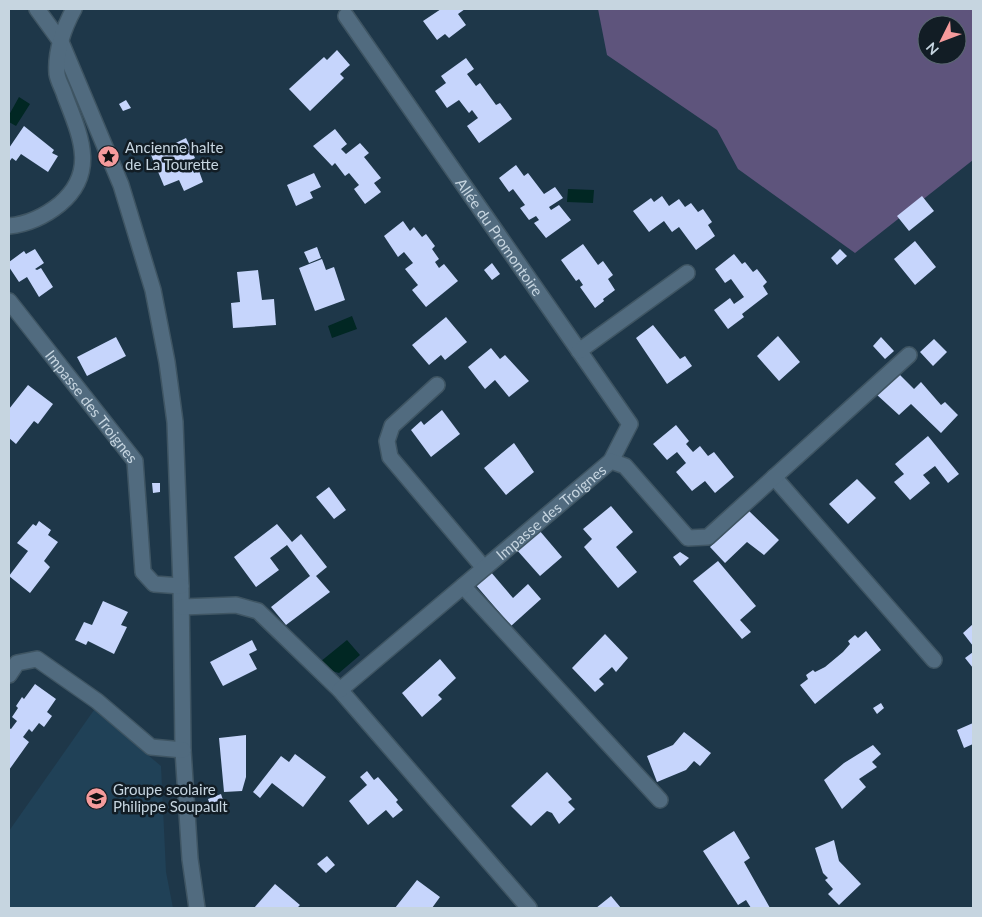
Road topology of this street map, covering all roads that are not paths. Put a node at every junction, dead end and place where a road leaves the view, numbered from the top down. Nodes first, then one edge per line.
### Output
1 (37, 9) edge
2 (74, 9) edge
3 (346, 16) dead end
4 (61, 42) junction
5 (9, 226) edge
6 (687, 273) dead end
7 (9, 300) edge
8 (579, 351) junction
9 (909, 355) dead end
10 (437, 385) dead end
11 (611, 461) junction
12 (774, 476) junction
13 (484, 568) junction
14 (181, 586) junction
15 (463, 586) junction
16 (182, 607) junction
17 (934, 660) dead end
18 (9, 674) edge
19 (340, 690) junction
20 (183, 750) junction
21 (660, 800) dead end
22 (197, 908) edge
23 (529, 908) edge

1 - 4 street
2 - 4 street
3 - 8 street, Allée du Promontoire
4 - 5 street
4 - 14 street
6 - 8 street
7 - 14 street, Impasse des Troignes
8 - 11 street, Allée du Promontoire
9 - 12 street, Impasse des Troignes
10 - 13 street, Impasse des Troignes
11 - 12 street, Impasse des Troignes
11 - 13 street, Impasse des Troignes
12 - 17 street
13 - 15 street, Impasse des Troignes
14 - 16 street
15 - 19 street, Impasse des Troignes
15 - 21 street
16 - 19 street
16 - 20 street
18 - 20 street
19 - 23 street
20 - 22 street

